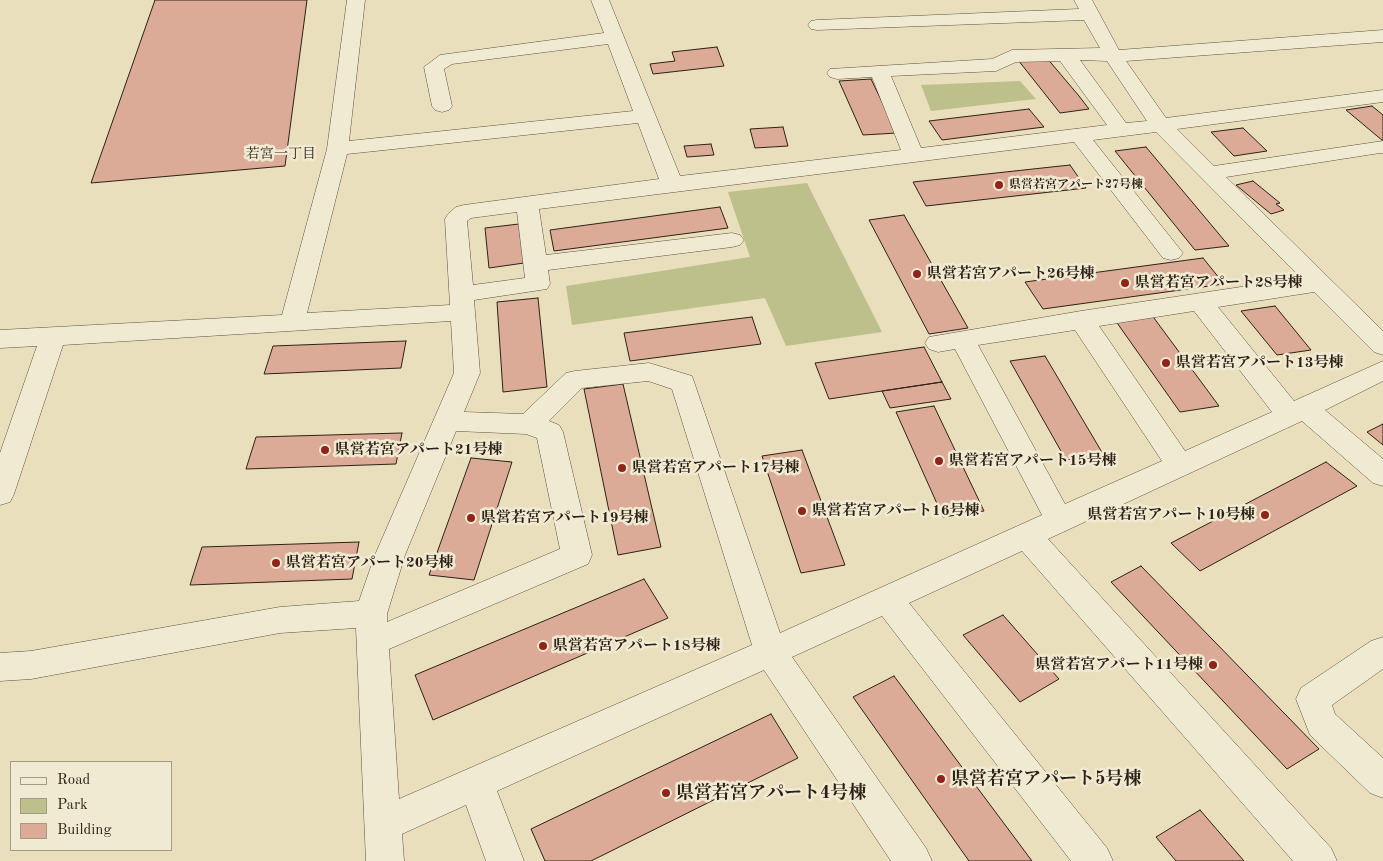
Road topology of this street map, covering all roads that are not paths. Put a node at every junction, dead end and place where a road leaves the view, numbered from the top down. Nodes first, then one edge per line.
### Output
1 (356, 0) edge
2 (600, 0) edge
3 (1087, 7) edge
4 (818, 25) dead end
5 (1383, 36) edge
6 (615, 37) junction
7 (1066, 55) junction
8 (1113, 56) junction
9 (879, 71) junction
10 (837, 73) dead end
11 (1383, 96) edge
12 (442, 106) dead end
13 (646, 116) junction
14 (1160, 124) junction
15 (1121, 130) junction
16 (1079, 135) junction
17 (1380, 146) dead end
18 (338, 148) junction
19 (914, 155) junction
20 (1210, 173) junction
21 (672, 184) junction
22 (527, 204) junction
23 (732, 240) dead end
24 (1171, 253) dead end
25 (537, 264) junction
26 (1320, 283) junction
27 (1200, 301) junction
28 (461, 303) junction
29 (1081, 319) junction
30 (292, 323) junction
31 (53, 337) junction
32 (0, 339) edge
33 (1383, 346) edge
34 (1383, 370) edge
35 (1298, 412) junction
36 (447, 421) junction
37 (529, 424) junction
38 (1180, 465) junction
39 (1383, 474) edge
40 (0, 494) edge
41 (1059, 520) junction
42 (1026, 535) junction
43 (887, 599) junction
44 (371, 627) junction
45 (1383, 651) edge
46 (770, 652) junction
47 (0, 667) edge
48 (1383, 781) edge
49 (476, 784) junction
50 (382, 826) junction
51 (385, 861) edge
52 (505, 861) edge
53 (913, 861) edge
54 (1094, 861) edge
55 (1318, 861) edge

1 - 18 street
2 - 6 street
3 - 4 street
3 - 8 street
5 - 8 street
6 - 12 street
6 - 13 street
7 - 8 street
7 - 9 street
7 - 15 street
8 - 14 street
9 - 10 street
9 - 19 street
11 - 14 street
13 - 18 street
13 - 21 street
14 - 15 street
14 - 20 street
15 - 16 street
16 - 19 street
16 - 24 street
17 - 20 street
18 - 30 street
19 - 21 street
20 - 26 street
21 - 22 street
22 - 25 street
22 - 28 street
23 - 25 street
25 - 28 street
26 - 27 street
26 - 33 street
27 - 29 street
27 - 35 street
28 - 30 street
28 - 36 street
29 - 38 street
29 - 41 street
30 - 31 street
31 - 32 street
31 - 40 street
34 - 35 street
35 - 38 street
35 - 39 street
36 - 37 street
36 - 44 street
37 - 44 street
37 - 46 street
38 - 41 street
41 - 42 street
42 - 43 street
42 - 55 street
43 - 46 street
43 - 54 street
44 - 47 street
44 - 50 street
45 - 48 street
46 - 49 street
46 - 53 street
49 - 50 street
49 - 52 street
50 - 51 street

